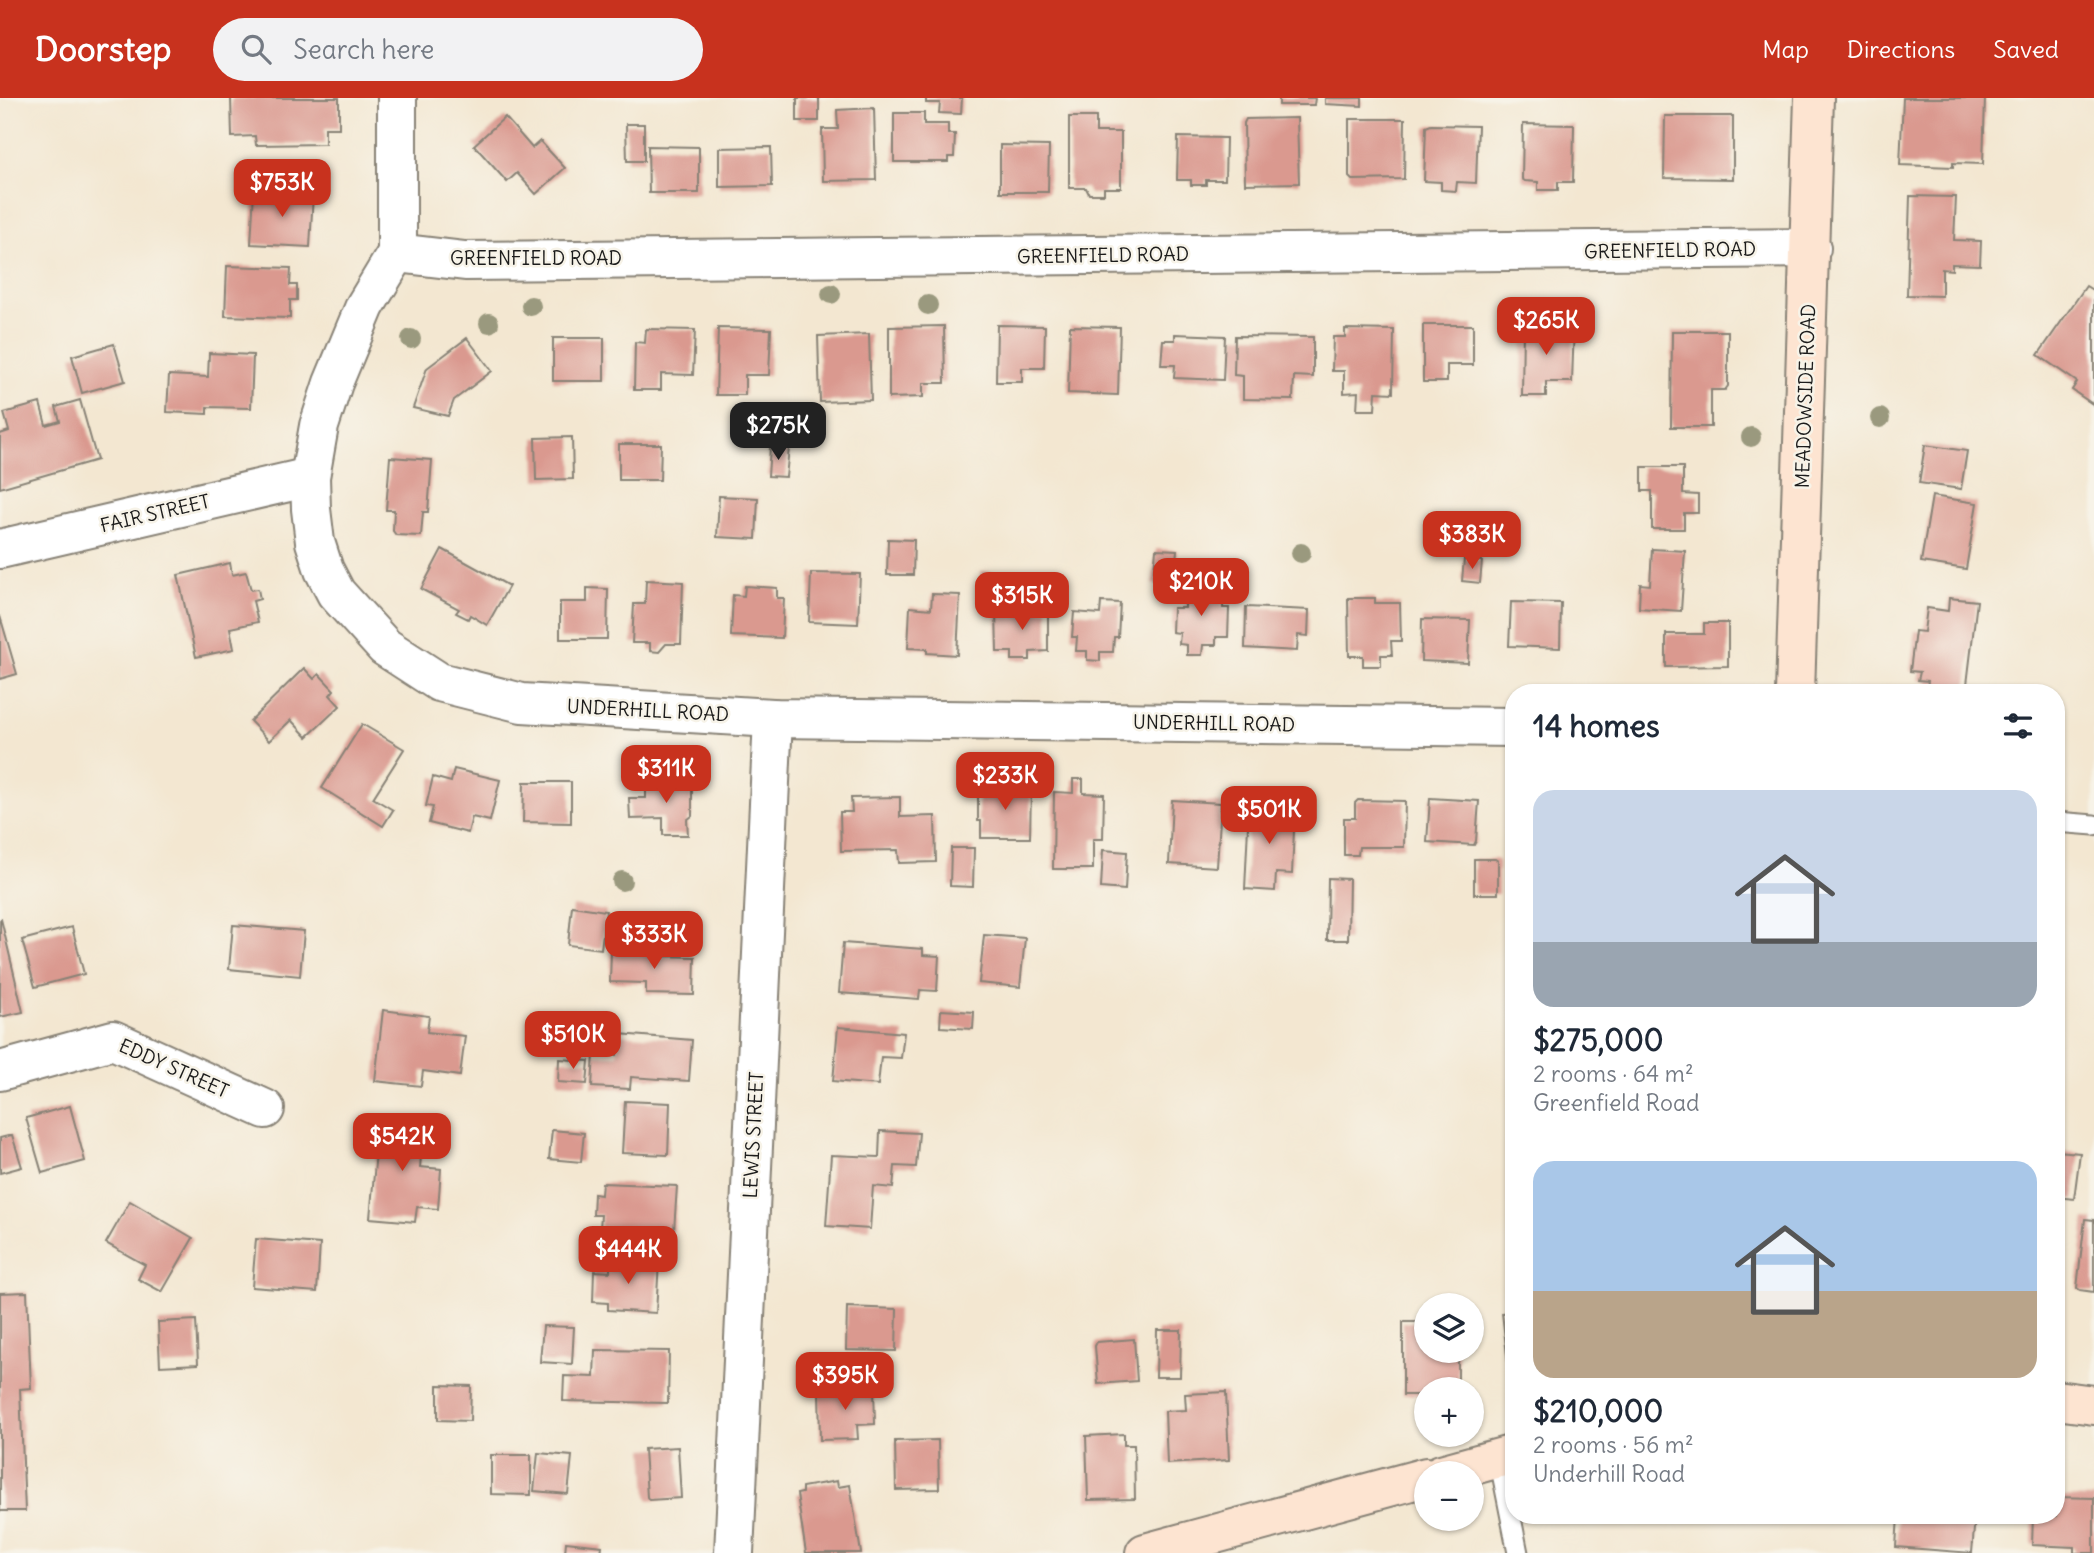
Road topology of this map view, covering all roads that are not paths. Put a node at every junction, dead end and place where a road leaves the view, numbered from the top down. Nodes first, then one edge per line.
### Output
1 (397, 98) edge
2 (1814, 98) edge
3 (1811, 248) junction
4 (397, 253) junction
5 (310, 477) junction
6 (0, 549) edge
7 (1795, 684) edge
8 (773, 718) junction
9 (1505, 727) edge
10 (2065, 823) edge
11 (2094, 825) edge
12 (0, 1072) edge
13 (265, 1109) dead end
14 (2065, 1401) edge
15 (2094, 1405) edge
16 (1505, 1456) edge
17 (1484, 1462) edge
18 (1414, 1480) edge
19 (1514, 1524) edge
20 (734, 1553) edge
21 (1145, 1553) edge
22 (1518, 1553) edge

1 - 4 street
2 - 3 main road, MEADOWSIDE ROAD
3 - 4 street, GREENFIELD ROAD
3 - 7 main road, MEADOWSIDE ROAD
4 - 5 street, UNDERHILL ROAD
5 - 6 street, FAIR STREET
5 - 8 street, UNDERHILL ROAD
8 - 9 street, UNDERHILL ROAD
8 - 20 street, LEWIS STREET
10 - 11 lane
12 - 13 street, EDDY STREET
14 - 15 main road
16 - 17 main road
18 - 21 main road
19 - 22 lane

